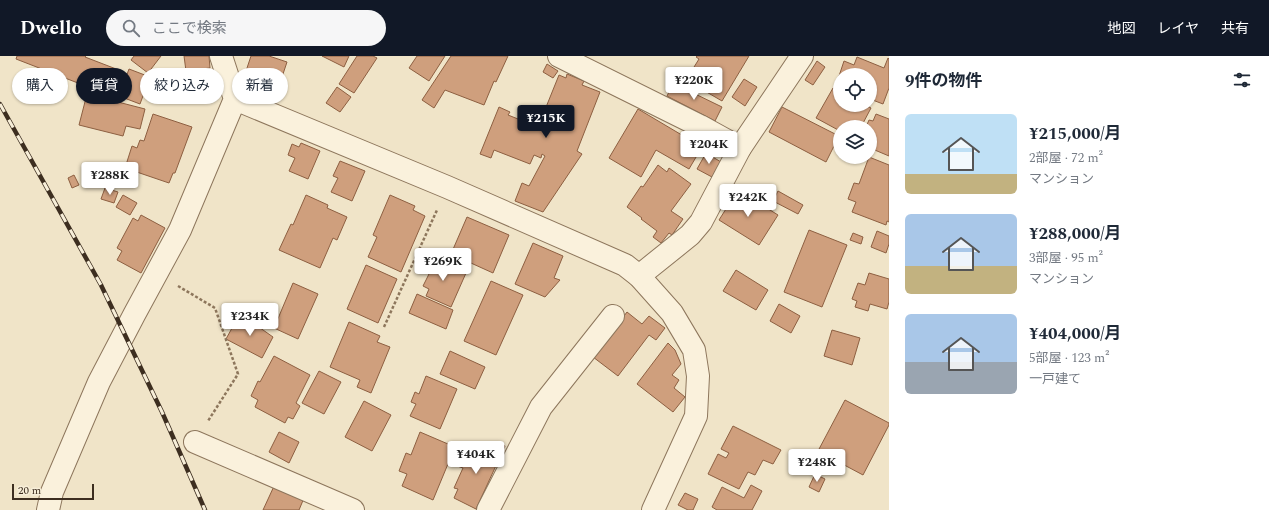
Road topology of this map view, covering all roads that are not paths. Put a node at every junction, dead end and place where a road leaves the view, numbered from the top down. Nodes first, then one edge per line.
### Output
1 (221, 56) edge
2 (559, 56) edge
3 (802, 56) edge
4 (232, 90) edge
5 (233, 104) edge
6 (247, 104) edge
7 (740, 148) junction
8 (639, 276) junction
9 (613, 316) dead end
10 (195, 442) road end
11 (48, 510) edge
12 (353, 510) edge
13 (488, 510) edge
14 (653, 510) edge

1 - 4 street
2 - 7 street
3 - 7 street
5 - 11 street
6 - 8 street
7 - 8 street
8 - 14 street
9 - 13 street
10 - 12 street

